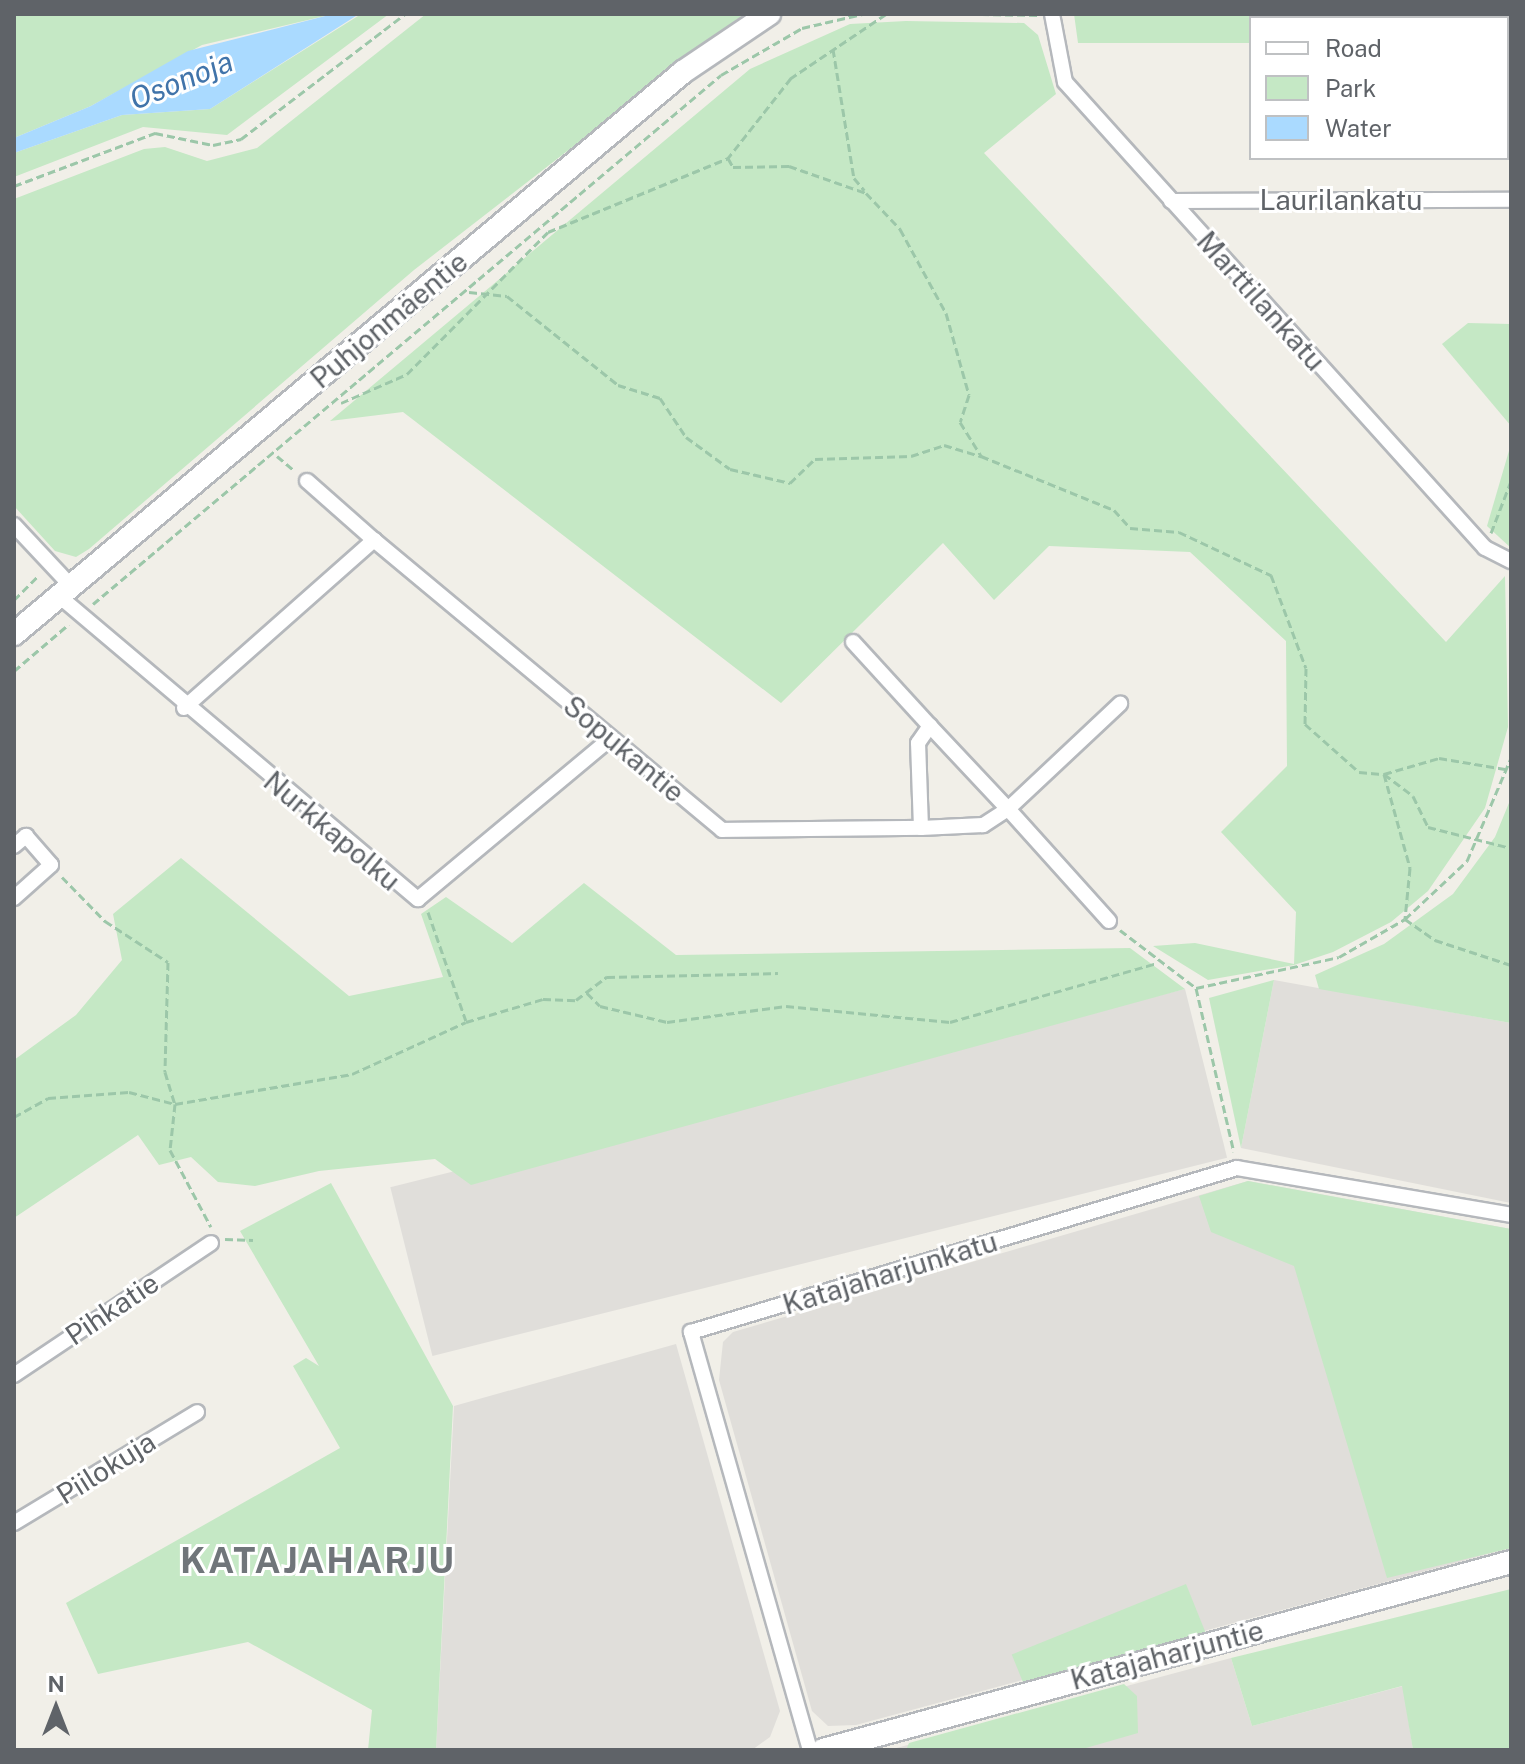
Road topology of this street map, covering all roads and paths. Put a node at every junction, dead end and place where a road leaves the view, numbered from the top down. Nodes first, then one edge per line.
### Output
1 (405, 14) edge
2 (769, 14) edge
3 (862, 14) edge
4 (886, 14) edge
5 (981, 14) edge
6 (1052, 15) edge
7 (833, 49) junction
8 (728, 158) junction
9 (14, 186) edge
10 (866, 193) junction
11 (1511, 200) edge
12 (1171, 201) junction
13 (469, 292) junction
14 (491, 294) junction
15 (339, 403) junction
16 (277, 456) junction
17 (981, 456) junction
18 (307, 481) joint
19 (1511, 481) edge
20 (14, 525) edge
21 (374, 540) junction
22 (1485, 548) junction
23 (1511, 561) edge
24 (37, 566) dead end
25 (65, 591) junction
26 (14, 600) edge
27 (87, 609) dead end
28 (68, 625) dead end
29 (14, 634) edge
30 (853, 642) dead end
31 (14, 671) edge
32 (1120, 704) dead end
33 (184, 708) junction
34 (930, 726) junction
35 (610, 739) junction
36 (1511, 758) edge
37 (1510, 769) edge
38 (1384, 774) junction
39 (1008, 809) junction
40 (921, 828) junction
41 (1479, 843) junction
42 (14, 846) edge
43 (1511, 848) edge
44 (51, 865) junction
45 (14, 898) edge
46 (418, 899) junction
47 (1405, 919) junction
48 (1109, 921) joint
49 (1157, 963) junction
50 (1511, 965) edge
51 (778, 973) dead end
52 (1196, 988) junction
53 (587, 993) junction
54 (466, 1022) junction
55 (175, 1104) junction
56 (14, 1117) edge
57 (1237, 1168) junction
58 (1511, 1215) edge
59 (253, 1240) dead end
60 (211, 1243) dead end
61 (14, 1375) edge
62 (197, 1412) dead end
63 (14, 1523) edge
64 (1511, 1562) edge
65 (810, 1750) edge
66 (823, 1750) edge

1 - 9 path
2 - 25 street, Puhjonmäentie
3 - 13 path
4 - 7 path
5 - 6 path
6 - 12 street, Marttilankatu
7 - 8 path
7 - 10 path
8 - 10 path
8 - 14 path
10 - 17 path
11 - 12 street, Laurilankatu
12 - 22 street, Marttilankatu
13 - 14 path
13 - 15 path
14 - 15 path
14 - 17 path
15 - 16 path
16 - 18 path
16 - 27 path
17 - 38 path
18 - 21 street, Sopukantie
19 - 22 path
20 - 25 street, Nurkkapolku
21 - 33 street
21 - 35 street, Sopukantie
22 - 23 street, Marttilankatu
24 - 26 path
25 - 29 street, Puhjonmäentie
25 - 33 street, Nurkkapolku
28 - 31 path
30 - 34 street
32 - 39 street, Sopukantie
33 - 46 street, Nurkkapolku
34 - 39 street
34 - 40 street
35 - 40 street, Sopukantie
35 - 46 street, Nurkkapolku
36 - 37 path
37 - 38 path
37 - 41 path
38 - 41 path
38 - 47 path
39 - 40 street, Sopukantie
39 - 48 street
41 - 43 path
41 - 47 path
42 - 44 street
44 - 45 street
44 - 55 path
46 - 54 path
47 - 50 path
47 - 52 path
48 - 49 path
49 - 52 path
49 - 53 path
51 - 53 path
52 - 57 path
53 - 54 path
54 - 55 path
55 - 56 path
55 - 59 path
57 - 58 street, Katajaharjunkatu
57 - 65 street, Katajaharjunkatu
60 - 61 street, Pihkatie
62 - 63 street, Piilokuja
64 - 66 street, Katajaharjuntie

